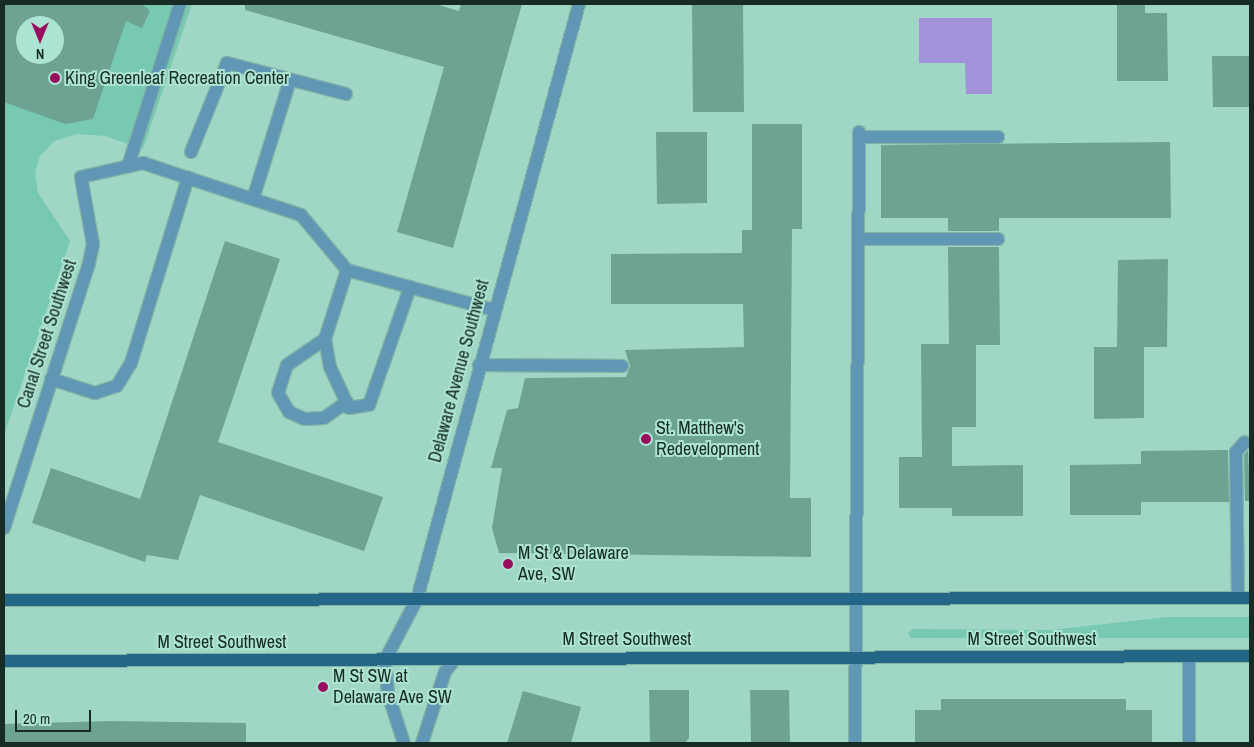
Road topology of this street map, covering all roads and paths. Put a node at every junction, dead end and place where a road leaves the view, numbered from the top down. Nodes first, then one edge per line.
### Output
1 (180, 4) edge
2 (579, 4) edge
3 (290, 80) junction
4 (346, 94) dead end
5 (998, 138) dead end
6 (191, 152) dead end
7 (128, 166) junction
8 (188, 178) junction
9 (253, 199) junction
10 (859, 239) junction
11 (998, 239) dead end
12 (347, 270) junction
13 (410, 287) junction
14 (494, 310) junction
15 (325, 338) junction
16 (479, 364) junction
17 (622, 366) dead end
18 (51, 379) junction
19 (347, 402) junction
20 (1245, 442) dead end
21 (4, 528) edge
22 (1244, 598) edge
23 (417, 599) junction
24 (4, 600) edge
25 (856, 600) junction
26 (1189, 656) junction
27 (1250, 656) edge
28 (855, 657) junction
29 (385, 660) junction
30 (454, 660) junction
31 (4, 661) edge
32 (404, 743) edge
33 (422, 743) edge
34 (855, 743) edge
35 (1189, 743) edge

1 - 7 street
2 - 14 street, Delaware Avenue Southwest
3 - 4 street
3 - 6 street
3 - 9 street
5 - 10 street
7 - 8 street
7 - 18 street, Canal Street Southwest
8 - 9 street
8 - 18 street
9 - 12 street
10 - 11 street
10 - 25 street
12 - 13 street
12 - 15 street
13 - 14 street
13 - 19 street
14 - 16 street, Delaware Avenue Southwest
15 - 19 street
15 - 19 street
16 - 17 street
16 - 23 street, Delaware Avenue Southwest
18 - 21 street, Canal Street Southwest
20 - 22 street
22 - 25 main road
23 - 24 main road
23 - 25 main road
23 - 29 street, Delaware Avenue Southwest
25 - 28 street
26 - 27 main road, M Street Southwest
26 - 28 main road, M Street Southwest
26 - 35 street
28 - 30 main road, M Street Southwest
28 - 34 street
29 - 30 main road, M Street Southwest
29 - 31 main road, M Street Southwest
29 - 32 street
30 - 33 street

